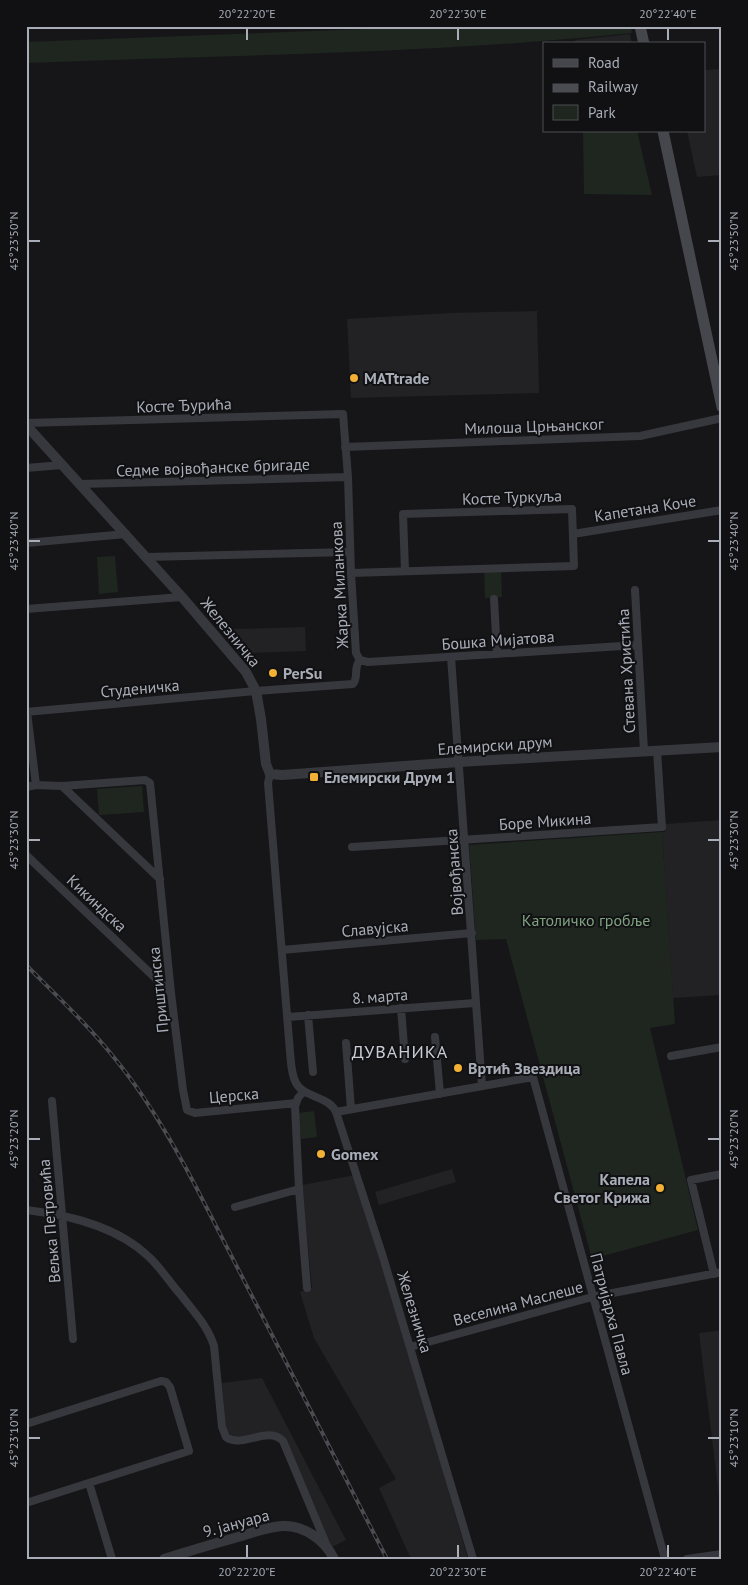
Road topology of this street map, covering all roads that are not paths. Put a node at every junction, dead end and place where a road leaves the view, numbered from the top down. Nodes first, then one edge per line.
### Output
1 (640, 26) edge
2 (644, 42) edge
3 (663, 132) edge
4 (722, 407) edge
5 (343, 414) joint
6 (722, 418) edge
7 (26, 424) edge
8 (345, 447) junction
9 (62, 464) junction
10 (26, 468) edge
11 (348, 477) junction
12 (80, 484) junction
13 (722, 510) edge
14 (126, 534) junction
15 (573, 534) junction
16 (26, 542) edge
17 (350, 552) junction
18 (147, 557) junction
19 (405, 571) junction
20 (351, 573) junction
21 (635, 590) dead end
22 (182, 597) junction
23 (494, 599) dead end
24 (26, 609) edge
25 (638, 645) junction
26 (497, 654) junction
27 (451, 657) junction
28 (360, 660) junction
29 (256, 691) junction
30 (26, 712) edge
31 (722, 747) edge
32 (657, 750) junction
33 (644, 751) junction
34 (459, 762) junction
35 (270, 774) junction
36 (36, 785) junction
37 (62, 786) junction
38 (26, 787) edge
39 (465, 840) junction
40 (352, 847) dead end
41 (26, 855) edge
42 (160, 879) junction
43 (472, 933) junction
44 (282, 950) junction
45 (171, 992) junction
46 (475, 1002) junction
47 (401, 1008) junction
48 (308, 1015) junction
49 (288, 1017) junction
50 (435, 1037) dead end
51 (346, 1043) dead end
52 (722, 1048) edge
53 (671, 1056) dead end
54 (405, 1059) dead end
55 (313, 1072) dead end
56 (482, 1086) junction
57 (304, 1091) junction
58 (440, 1094) junction
59 (184, 1098) joint
60 (52, 1101) dead end
61 (296, 1104) junction
62 (351, 1109) junction
63 (336, 1112) junction
64 (722, 1174) edge
65 (299, 1189) junction
66 (235, 1207) dead end
67 (26, 1210) edge
68 (62, 1216) junction
69 (718, 1273) edge
70 (307, 1288) dead end
71 (592, 1297) junction
72 (73, 1339) dead end
73 (410, 1347) junction
74 (26, 1424) edge
75 (89, 1483) junction
76 (26, 1503) edge
77 (327, 1546) junction
78 (722, 1554) edge
79 (112, 1559) edge
80 (164, 1559) edge
81 (334, 1559) edge
82 (473, 1559) edge
83 (665, 1559) edge
84 (687, 1559) edge

1 - 2 main road
3 - 4 main road
5 - 7 street, Косте Ђурића
5 - 8 street, Жарка Миланкова
6 - 8 street, Милоша Црњанског
7 - 9 street, Железничка
8 - 11 street, Жарка Миланкова
9 - 10 street
9 - 12 street, Железничка
11 - 12 street, Седме војвођанске бригаде
11 - 17 street, Жарка Миланкова
12 - 14 street, Железничка
13 - 15 street, Капетана Коче
14 - 16 street
14 - 18 street, Железничка
15 - 19 street, Косте Туркуља
15 - 19 street, Косте Туркуља
17 - 18 street
17 - 20 street, Жарка Миланкова
18 - 22 street, Железничка
19 - 20 street, Косте Туркуља
20 - 28 street, Жарка Миланкова
21 - 25 street, Стевана Христића
22 - 24 street
22 - 29 street, Железничка
23 - 26 street
25 - 26 street, Бошка Мијатова
25 - 33 street, Стевана Христића
26 - 27 street, Бошка Мијатова
27 - 28 street, Бошка Мијатова
27 - 34 street, Војвођанска
28 - 29 street, Жарка Миланкова
29 - 30 street, Студеничка
29 - 35 street, Железничка
30 - 36 street
31 - 32 street, Елемирски друм
32 - 33 street, Елемирски друм
32 - 39 street, Боре Микина
33 - 34 street, Елемирски друм
34 - 35 street, Елемирски друм
34 - 39 street, Војвођанска
35 - 44 street, Железничка
36 - 37 street, Приштинска
36 - 38 street
37 - 42 street
37 - 42 street, Приштинска
39 - 40 street, Боре Микина
39 - 43 street, Војвођанска
41 - 45 street, Кикиндска
42 - 45 street, Приштинска
43 - 44 street, Славујска
43 - 46 street, Војвођанска
44 - 49 street, Железничка
45 - 59 street, Приштинска
46 - 47 street, 8. марта
46 - 56 street, Војвођанска
47 - 48 street, 8. марта
47 - 54 street
48 - 49 street, 8. марта
48 - 55 street
49 - 57 street, Железничка
50 - 58 street
51 - 62 street
52 - 53 street
56 - 58 street
56 - 71 street, Патријарха Павла
57 - 61 street
57 - 63 street
58 - 62 street
59 - 61 street, Церска
60 - 68 street, Вељка Петровића
61 - 65 street
62 - 63 street
63 - 73 street, Железничка
64 - 69 street
65 - 66 street
65 - 70 street
67 - 68 street
68 - 72 street, Вељка Петровића
68 - 77 street
69 - 71 street, Веселина Маслеше
71 - 73 street, Веселина Маслеше
71 - 83 street, Патријарха Павла
73 - 82 street, Железничка
74 - 75 street
75 - 76 street
75 - 79 street
77 - 80 street, 9. јануара
77 - 81 street, 9. јануара
78 - 84 street

